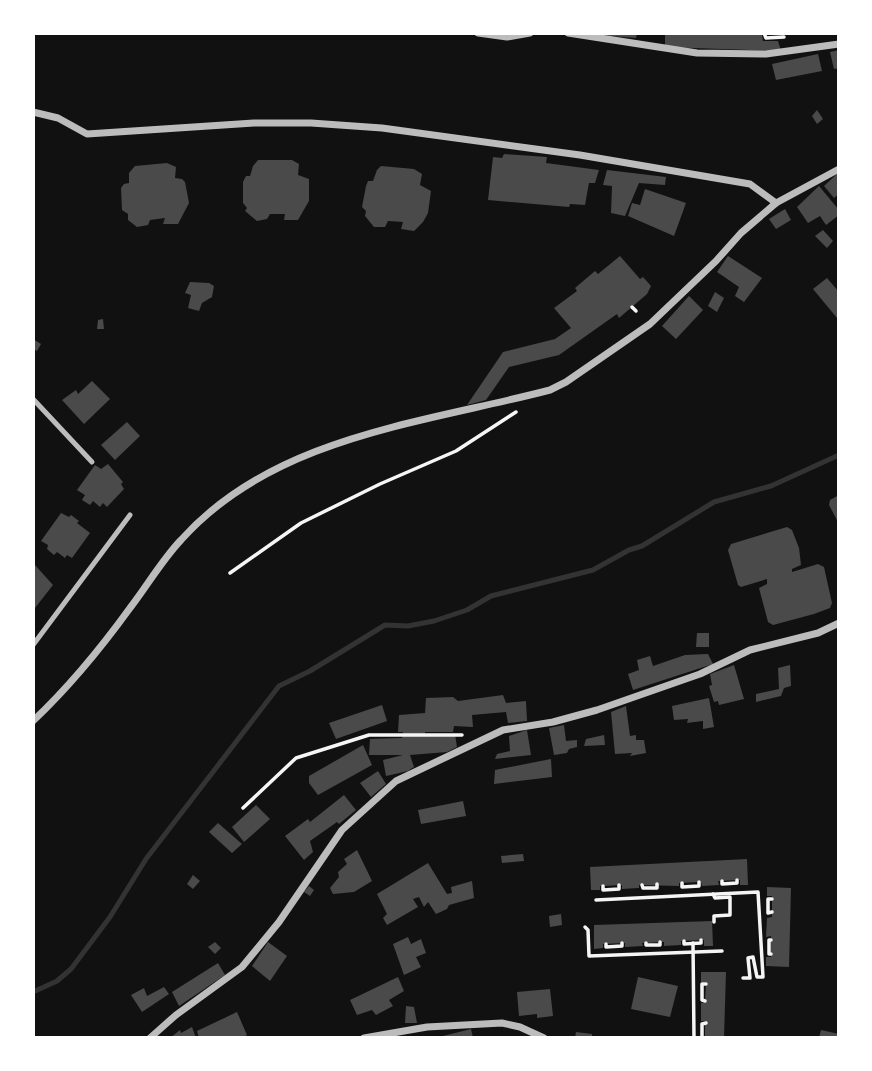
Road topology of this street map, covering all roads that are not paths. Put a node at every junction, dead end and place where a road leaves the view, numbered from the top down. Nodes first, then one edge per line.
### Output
1 (478, 33) edge
2 (530, 33) edge
3 (568, 33) edge
4 (839, 44) edge
5 (33, 112) edge
6 (839, 169) edge
7 (776, 203) junction
8 (33, 399) edge
9 (92, 462) dead end
10 (130, 515) dead end
11 (839, 623) edge
12 (33, 645) edge
13 (33, 721) edge
14 (150, 1038) edge
15 (364, 1038) edge
16 (544, 1038) edge

1 - 2 street
3 - 4 street
5 - 7 street
6 - 7 street
7 - 13 street
8 - 9 lane
10 - 12 lane
11 - 14 street
15 - 16 street

